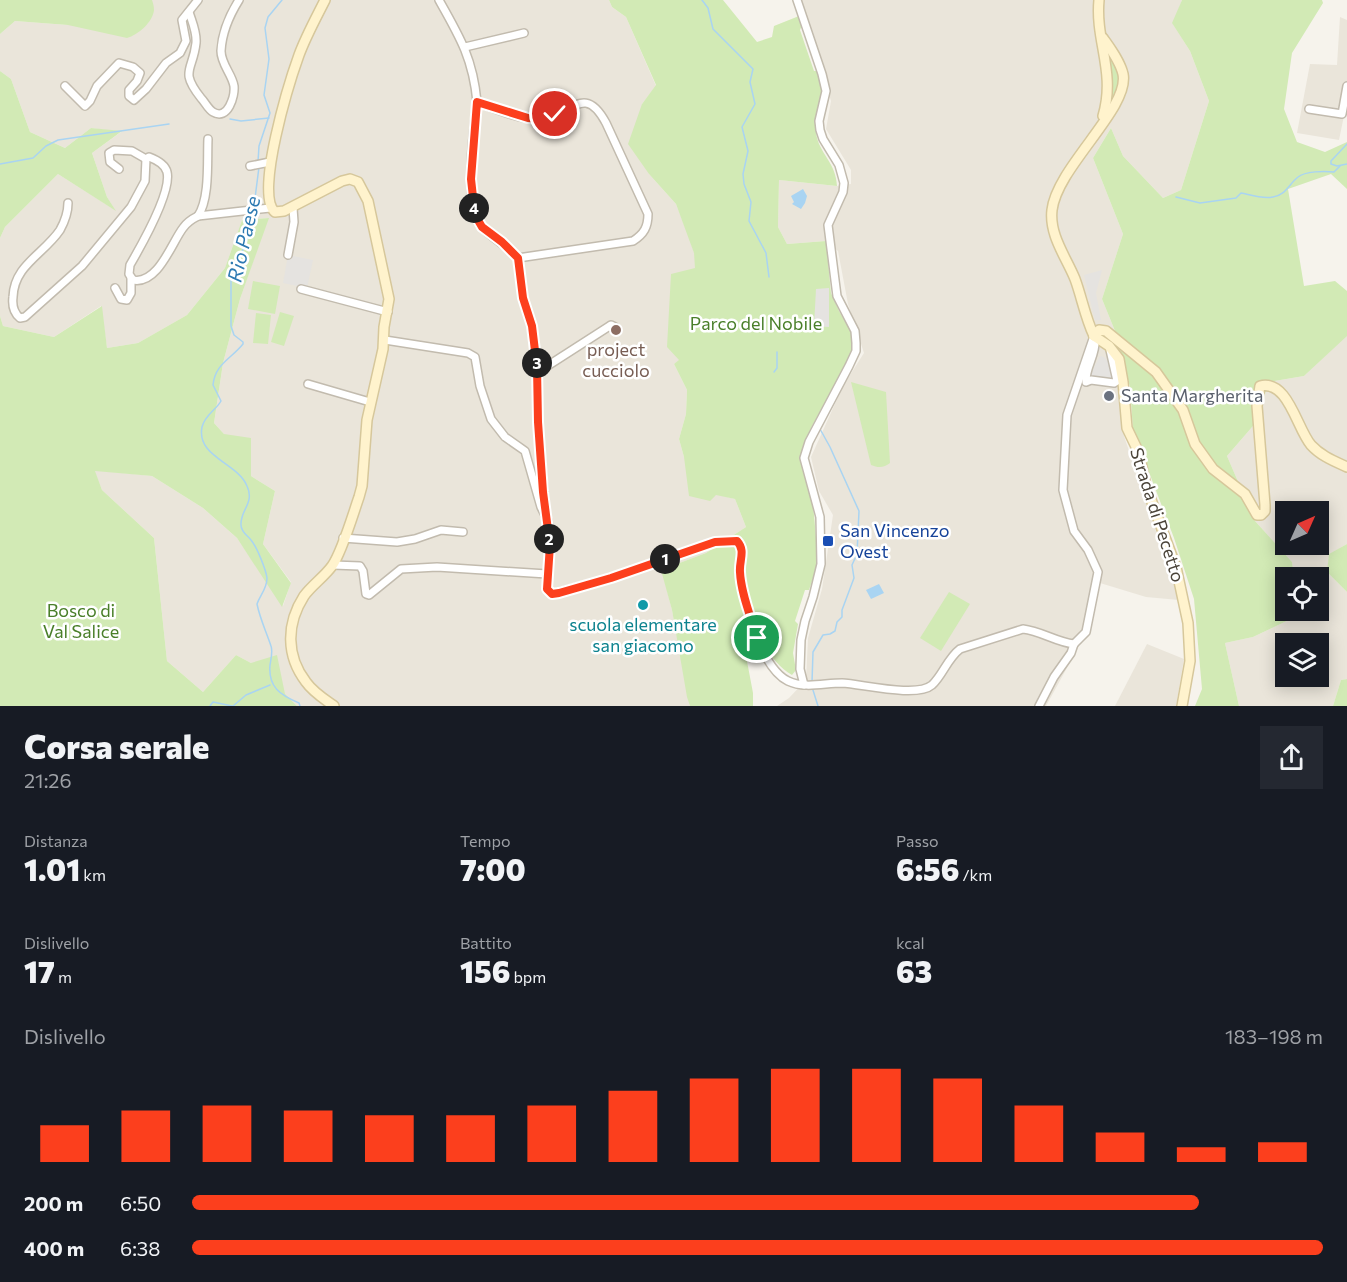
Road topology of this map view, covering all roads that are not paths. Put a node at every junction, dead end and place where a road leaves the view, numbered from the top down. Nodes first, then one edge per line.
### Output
1 (198, 0) edge
2 (239, 0) edge
3 (325, 0) edge
4 (439, 0) edge
5 (797, 0) edge
6 (1099, 0) edge
7 (189, 12) junction
8 (524, 33) dead end
9 (1103, 38) junction
10 (465, 47) junction
11 (65, 86) dead end
12 (1347, 86) edge
13 (477, 102) junction
14 (1310, 109) dead end
15 (1100, 127) junction
16 (208, 139) dead end
17 (146, 159) junction
18 (118, 169) dead end
19 (68, 203) dead end
20 (270, 208) junction
21 (293, 208) junction
22 (198, 216) junction
23 (288, 255) dead end
24 (518, 258) junction
25 (130, 278) junction
26 (115, 288) dead end
27 (301, 289) dead end
28 (388, 312) junction
29 (615, 327) dead end
30 (1094, 336) junction
31 (385, 340) junction
32 (1108, 346) junction
33 (538, 372) junction
34 (308, 384) dead end
35 (370, 402) junction
36 (1347, 467) edge
37 (548, 521) junction
38 (464, 532) dead end
39 (344, 538) junction
40 (333, 565) junction
41 (547, 574) junction
42 (1074, 644) junction
43 (810, 685) junction
44 (334, 706) edge
45 (1040, 706) edge
46 (1182, 706) edge

1 - 7 street
2 - 7 street
3 - 20 street
4 - 10 street
5 - 43 street
6 - 9 street
7 - 11 street
8 - 10 street
9 - 15 street
9 - 15 street
10 - 13 street
12 - 14 street
13 - 24 street
13 - 24 street
15 - 30 street
16 - 22 street
17 - 18 street
17 - 19 street
17 - 25 street
20 - 21 street
20 - 22 street
21 - 23 street
21 - 28 street
22 - 25 street
24 - 33 street
25 - 26 street
27 - 28 street
28 - 31 street
29 - 33 street
30 - 32 street, Strada di Pecetto
30 - 32 street
30 - 36 street
30 - 42 street
31 - 35 street
31 - 37 street
32 - 46 street, Strada di Pecetto
33 - 37 street
34 - 35 street
35 - 39 street
37 - 41 street
38 - 39 street
39 - 40 street
40 - 41 street
40 - 44 street
41 - 43 street
42 - 43 street
42 - 45 street

